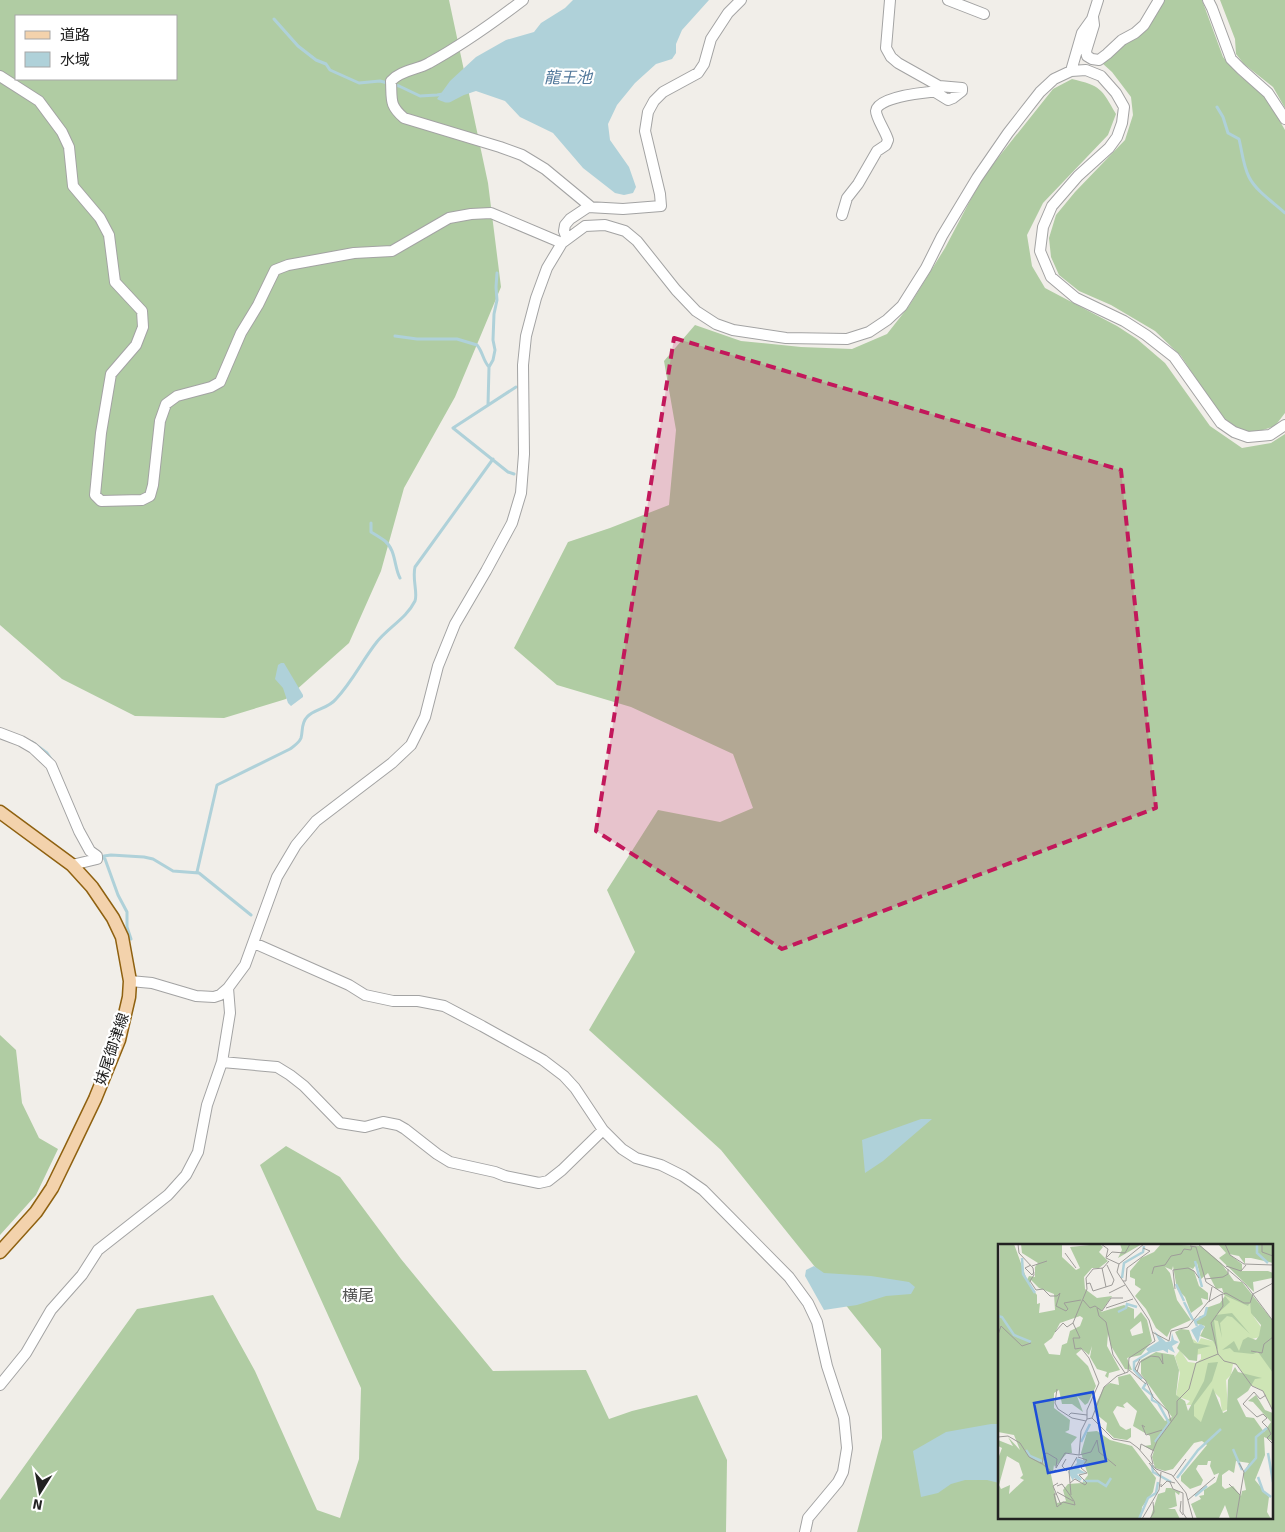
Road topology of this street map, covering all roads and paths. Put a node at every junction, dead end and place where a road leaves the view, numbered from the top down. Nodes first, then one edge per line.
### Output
1 (522, 0) edge
2 (741, 0) edge
3 (890, 0) edge
4 (948, 0) edge
5 (1098, 0) edge
6 (1159, 0) edge
7 (1208, 0) edge
8 (984, 14) dead end
9 (1093, 17) junction
10 (1071, 71) junction
11 (0, 76) edge
12 (1285, 119) edge
13 (591, 207) junction
14 (842, 214) dead end
15 (565, 241) junction
16 (1285, 425) edge
17 (0, 733) edge
18 (0, 812) edge
19 (72, 865) junction
20 (254, 943) junction
21 (130, 981) junction
22 (228, 988) junction
23 (222, 1062) junction
24 (603, 1130) junction
25 (0, 1252) edge
26 (0, 1385) edge
27 (805, 1532) edge

1 - 13 street
2 - 13 street
3 - 14 street
4 - 8 street
5 - 9 street
6 - 9 street
7 - 12 street
9 - 10 street
10 - 15 street
10 - 16 street
11 - 15 street
13 - 15 street
15 - 20 street
17 - 19 street
18 - 19 main road, 妹尾御津線
19 - 21 main road, 妹尾御津線
20 - 22 street
20 - 24 street
21 - 22 street
21 - 25 main road, 妹尾御津線
22 - 23 street
23 - 24 street
23 - 26 street
24 - 27 street

